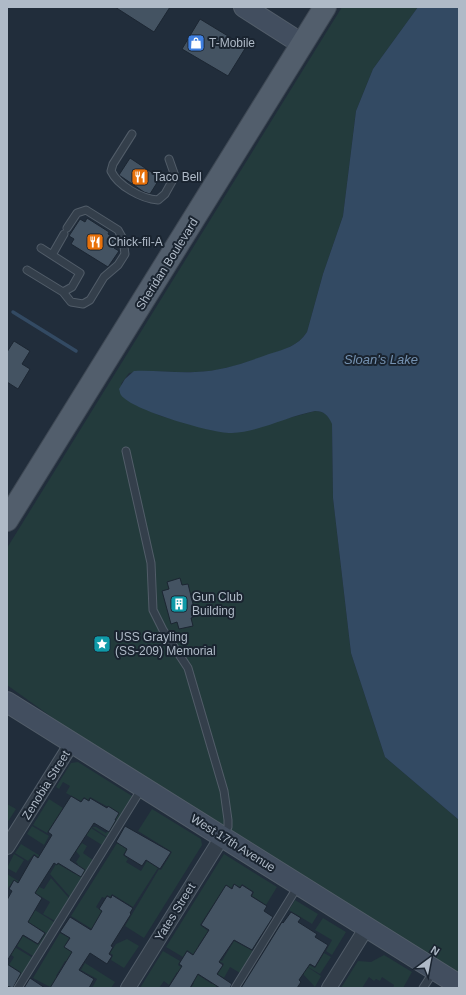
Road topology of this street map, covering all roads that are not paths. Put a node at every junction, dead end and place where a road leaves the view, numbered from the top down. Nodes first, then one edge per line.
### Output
1 (244, 7) edge
2 (270, 7) edge
3 (325, 7) edge
4 (306, 38) junction
5 (132, 134) dead end
6 (170, 159) dead end
7 (40, 248) dead end
8 (52, 255) junction
9 (27, 270) dead end
10 (63, 292) junction
11 (126, 451) dead end
12 (7, 520) edge
13 (7, 702) edge
14 (72, 743) junction
15 (142, 787) junction
16 (222, 837) junction
17 (7, 847) edge
18 (299, 885) junction
19 (367, 927) junction
20 (435, 970) junction
21 (459, 985) edge
22 (18, 988) edge
23 (128, 988) edge
24 (235, 988) edge
25 (328, 988) edge
26 (423, 988) edge

1 - 4 street
2 - 4 street
3 - 4 main road, Sheridan Boulevard
4 - 12 main road, Sheridan Boulevard
5 - 6 lane
7 - 8 lane
8 - 10 lane
8 - 10 lane
9 - 10 lane
11 - 16 lane
13 - 14 street, West 17th Avenue
14 - 15 street, West 17th Avenue
14 - 17 street, Zenobia Street
15 - 16 street, West 17th Avenue
15 - 22 lane
16 - 18 street, West 17th Avenue
16 - 23 street, Yates Street
18 - 19 street, West 17th Avenue
18 - 24 lane
19 - 20 street, West 17th Avenue
19 - 25 street
20 - 21 street, West 17th Avenue
20 - 26 lane

